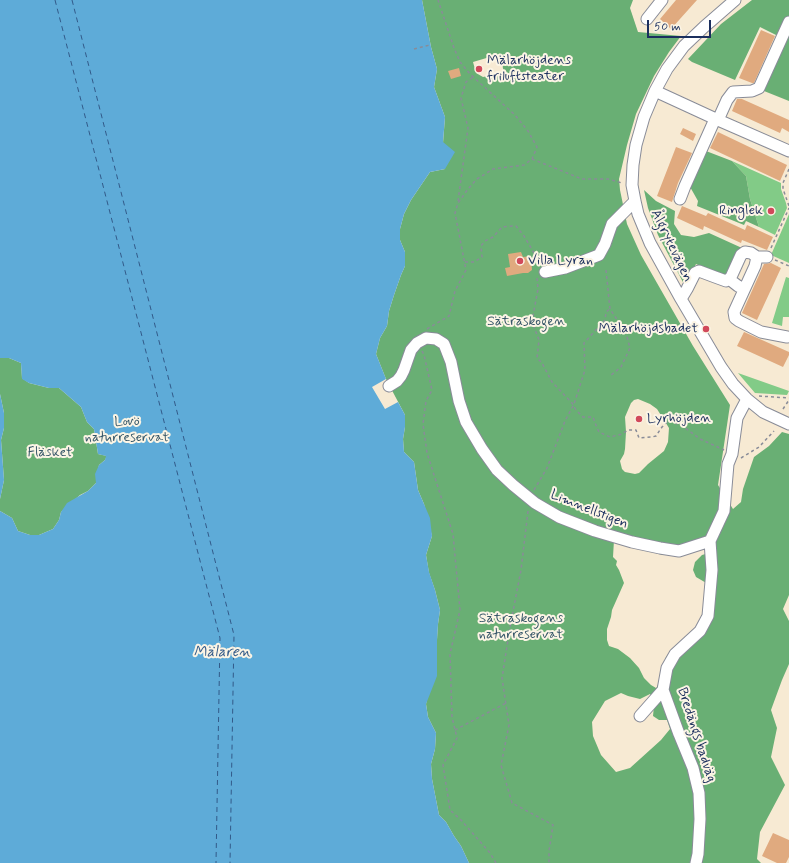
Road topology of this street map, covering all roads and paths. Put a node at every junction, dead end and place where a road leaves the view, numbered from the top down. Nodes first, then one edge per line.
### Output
1 (438, 0) edge
2 (662, 0) edge
3 (735, 0) edge
4 (647, 19) dead end
5 (789, 22) edge
6 (430, 45) dead end
7 (414, 49) dead end
8 (473, 77) junction
9 (655, 91) junction
10 (717, 119) junction
11 (789, 150) edge
12 (532, 159) junction
13 (789, 169) edge
14 (632, 185) junction
15 (680, 199) dead end
16 (635, 201) junction
17 (458, 203) junction
18 (789, 207) edge
19 (762, 257) junction
20 (465, 262) junction
21 (789, 266) edge
22 (606, 270) dead end
23 (545, 272) junction
24 (729, 279) junction
25 (744, 289) junction
26 (681, 299) junction
27 (610, 309) junction
28 (424, 331) dead end
29 (787, 337) dead end
30 (417, 343) junction
31 (610, 376) dead end
32 (389, 386) dead end
33 (747, 399) junction
34 (789, 399) edge
35 (573, 405) junction
36 (784, 409) dead end
37 (789, 424) edge
38 (774, 431) dead end
39 (730, 459) junction
40 (530, 500) junction
41 (710, 541) junction
42 (663, 690) junction
43 (506, 703) junction
44 (640, 716) dead end
45 (455, 730) junction
46 (496, 863) edge
47 (549, 863) edge
48 (696, 863) edge

1 - 8 path
2 - 4 street
3 - 9 street, Ålgrytevägen
5 - 10 street
6 - 7 path
8 - 12 path
8 - 17 path
9 - 10 street
9 - 14 street, Ålgrytevägen
10 - 11 street
10 - 15 street
12 - 14 path
12 - 17 path
13 - 18 path
14 - 16 street, Ålgrytevägen
16 - 23 street
16 - 26 street, Ålgrytevägen
17 - 20 path
18 - 19 path
19 - 21 path
19 - 24 street
19 - 25 street
20 - 23 path
20 - 28 path
22 - 27 path
23 - 35 path
24 - 25 street, Ålgrytevägen
24 - 26 street, Ålgrytevägen
25 - 29 street
26 - 33 street, Ålgrytevägen
27 - 31 path
27 - 35 path
30 - 32 street
30 - 40 street, Limnellstigen
30 - 45 path
33 - 34 path
33 - 37 street, Ålgrytevägen
33 - 39 street, Bredängs badväg
34 - 36 path
35 - 39 path
35 - 40 path
38 - 39 path
39 - 41 street, Bredängs badväg
40 - 41 street, Limnellstigen
40 - 43 path
41 - 42 street, Bredängs badväg
42 - 44 street
42 - 48 street, Bredängs badväg
43 - 45 path
43 - 47 path
45 - 46 path

